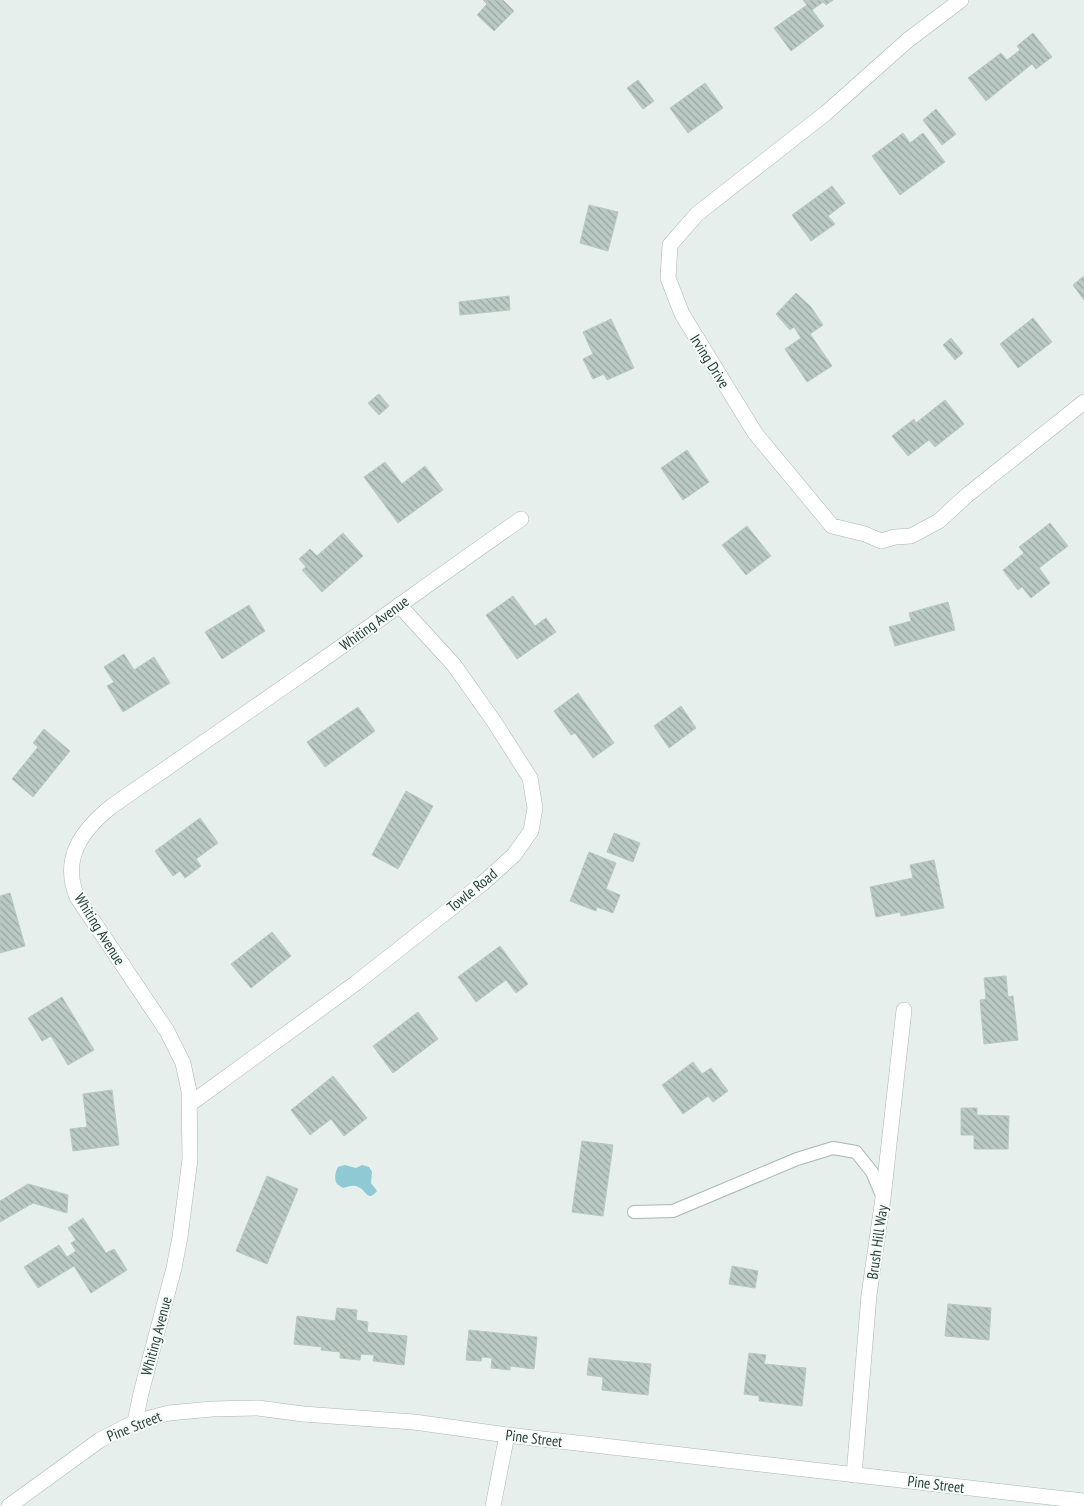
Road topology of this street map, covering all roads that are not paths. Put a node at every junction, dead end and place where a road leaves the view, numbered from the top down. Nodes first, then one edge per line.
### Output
1 (961, 0) edge
2 (1084, 402) edge
3 (521, 519) dead end
4 (399, 605) junction
5 (904, 1010) dead end
6 (190, 1104) junction
7 (883, 1198) junction
8 (634, 1212) dead end
9 (135, 1422) junction
10 (507, 1435) junction
11 (854, 1475) junction
12 (1084, 1501) edge
13 (10, 1506) edge
14 (493, 1506) edge

1 - 2 street, Irving Drive
3 - 4 street, Whiting Avenue
4 - 6 street, Whiting Avenue
4 - 6 street, Towle Road
5 - 7 street, Brush Hill Way
6 - 9 street, Whiting Avenue
7 - 8 lane
7 - 11 street, Brush Hill Way
9 - 10 street, Pine Street
9 - 13 street, Pine Street
10 - 11 street, Pine Street
10 - 14 street
11 - 12 street, Pine Street

